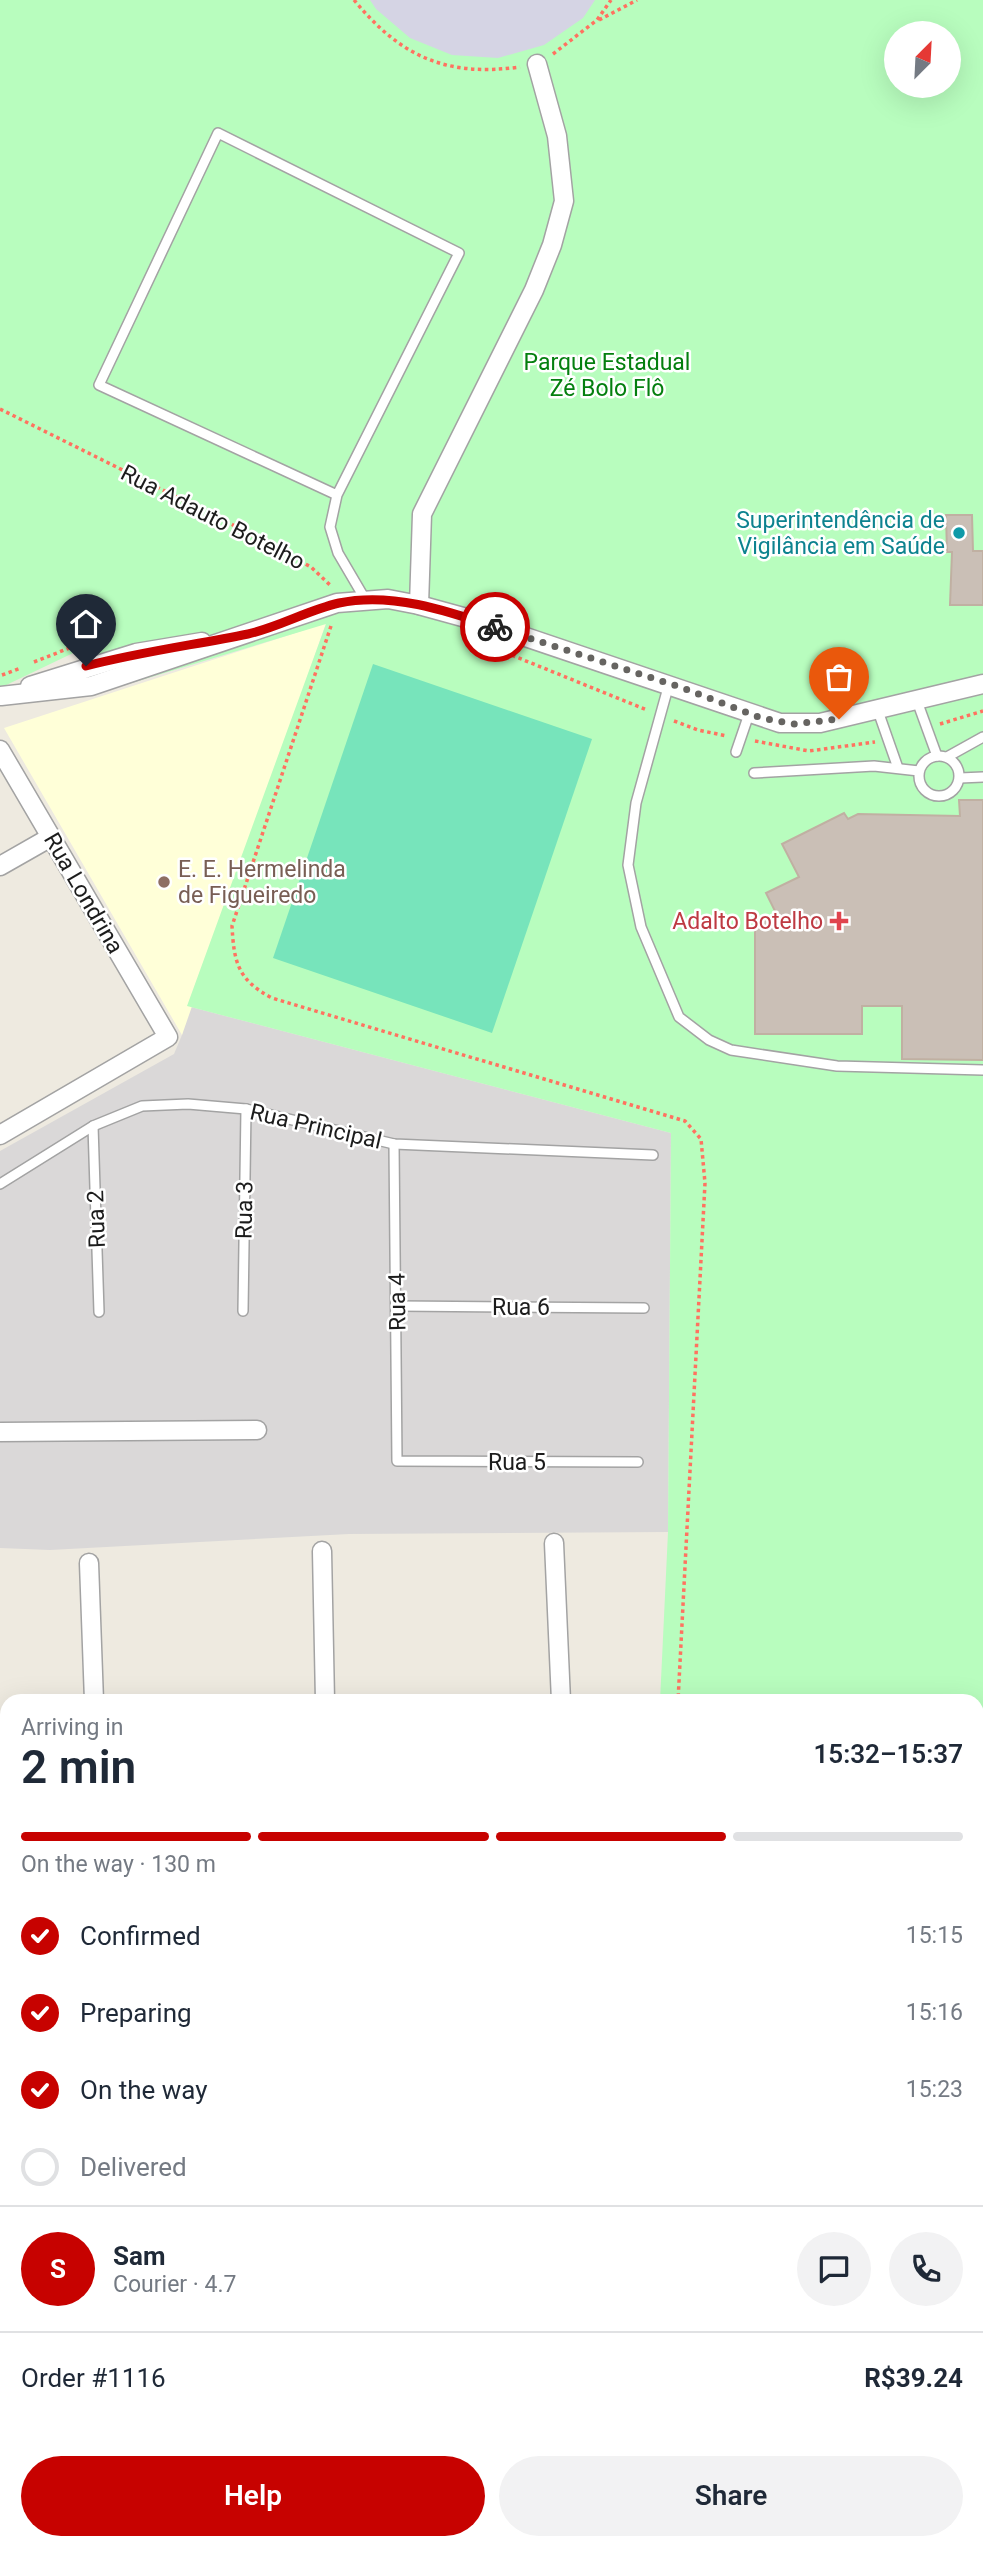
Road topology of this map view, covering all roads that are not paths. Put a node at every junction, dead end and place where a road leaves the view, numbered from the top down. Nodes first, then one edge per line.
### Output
1 (537, 64) road end
2 (337, 495) junction
3 (365, 599) junction
4 (419, 605) junction
5 (669, 684) junction
6 (983, 684) edge
7 (1, 697) edge
8 (917, 701) junction
9 (878, 711) junction
10 (749, 713) junction
11 (983, 737) edge
12 (0, 750) edge
13 (736, 752) dead end
14 (942, 757) junction
15 (898, 768) junction
16 (919, 771) junction
17 (754, 773) dead end
18 (983, 776) edge
19 (960, 778) junction
20 (51, 837) junction
21 (0, 866) edge
22 (983, 1070) edge
23 (246, 1109) junction
24 (93, 1126) junction
25 (0, 1135) edge
26 (394, 1143) junction
27 (653, 1155) dead end
28 (0, 1184) edge
29 (398, 1306) junction
30 (644, 1308) dead end
31 (243, 1311) dead end
32 (99, 1312) dead end
33 (257, 1430) dead end
34 (0, 1432) edge
35 (397, 1461) joint
36 (638, 1462) dead end
37 (554, 1543) dead end
38 (322, 1551) dead end
39 (89, 1563) dead end
40 (94, 1694) edge
41 (325, 1694) edge
42 (561, 1694) edge

1 - 4 street
2 - 2 lane
2 - 3 lane
3 - 4 street
3 - 7 street
4 - 5 street
5 - 10 street
5 - 22 lane
6 - 8 street
8 - 9 street
8 - 14 lane
9 - 10 street
9 - 15 lane
10 - 13 lane
11 - 14 lane
12 - 20 street, Rua Londrina
14 - 16 lane
14 - 19 lane
15 - 16 lane
15 - 17 lane
16 - 19 lane
18 - 19 lane
20 - 21 street
20 - 25 street, Rua Londrina
23 - 24 lane, Rua Principal
23 - 26 lane, Rua Principal
23 - 31 lane, Rua 3
24 - 28 lane, Rua Principal
24 - 32 lane, Rua 2
26 - 27 lane, Rua Principal
26 - 29 lane, Rua 4
29 - 30 lane, Rua 6
29 - 35 lane, Rua 4
33 - 34 street
35 - 36 lane, Rua 5
37 - 42 street
38 - 41 street
39 - 40 street

